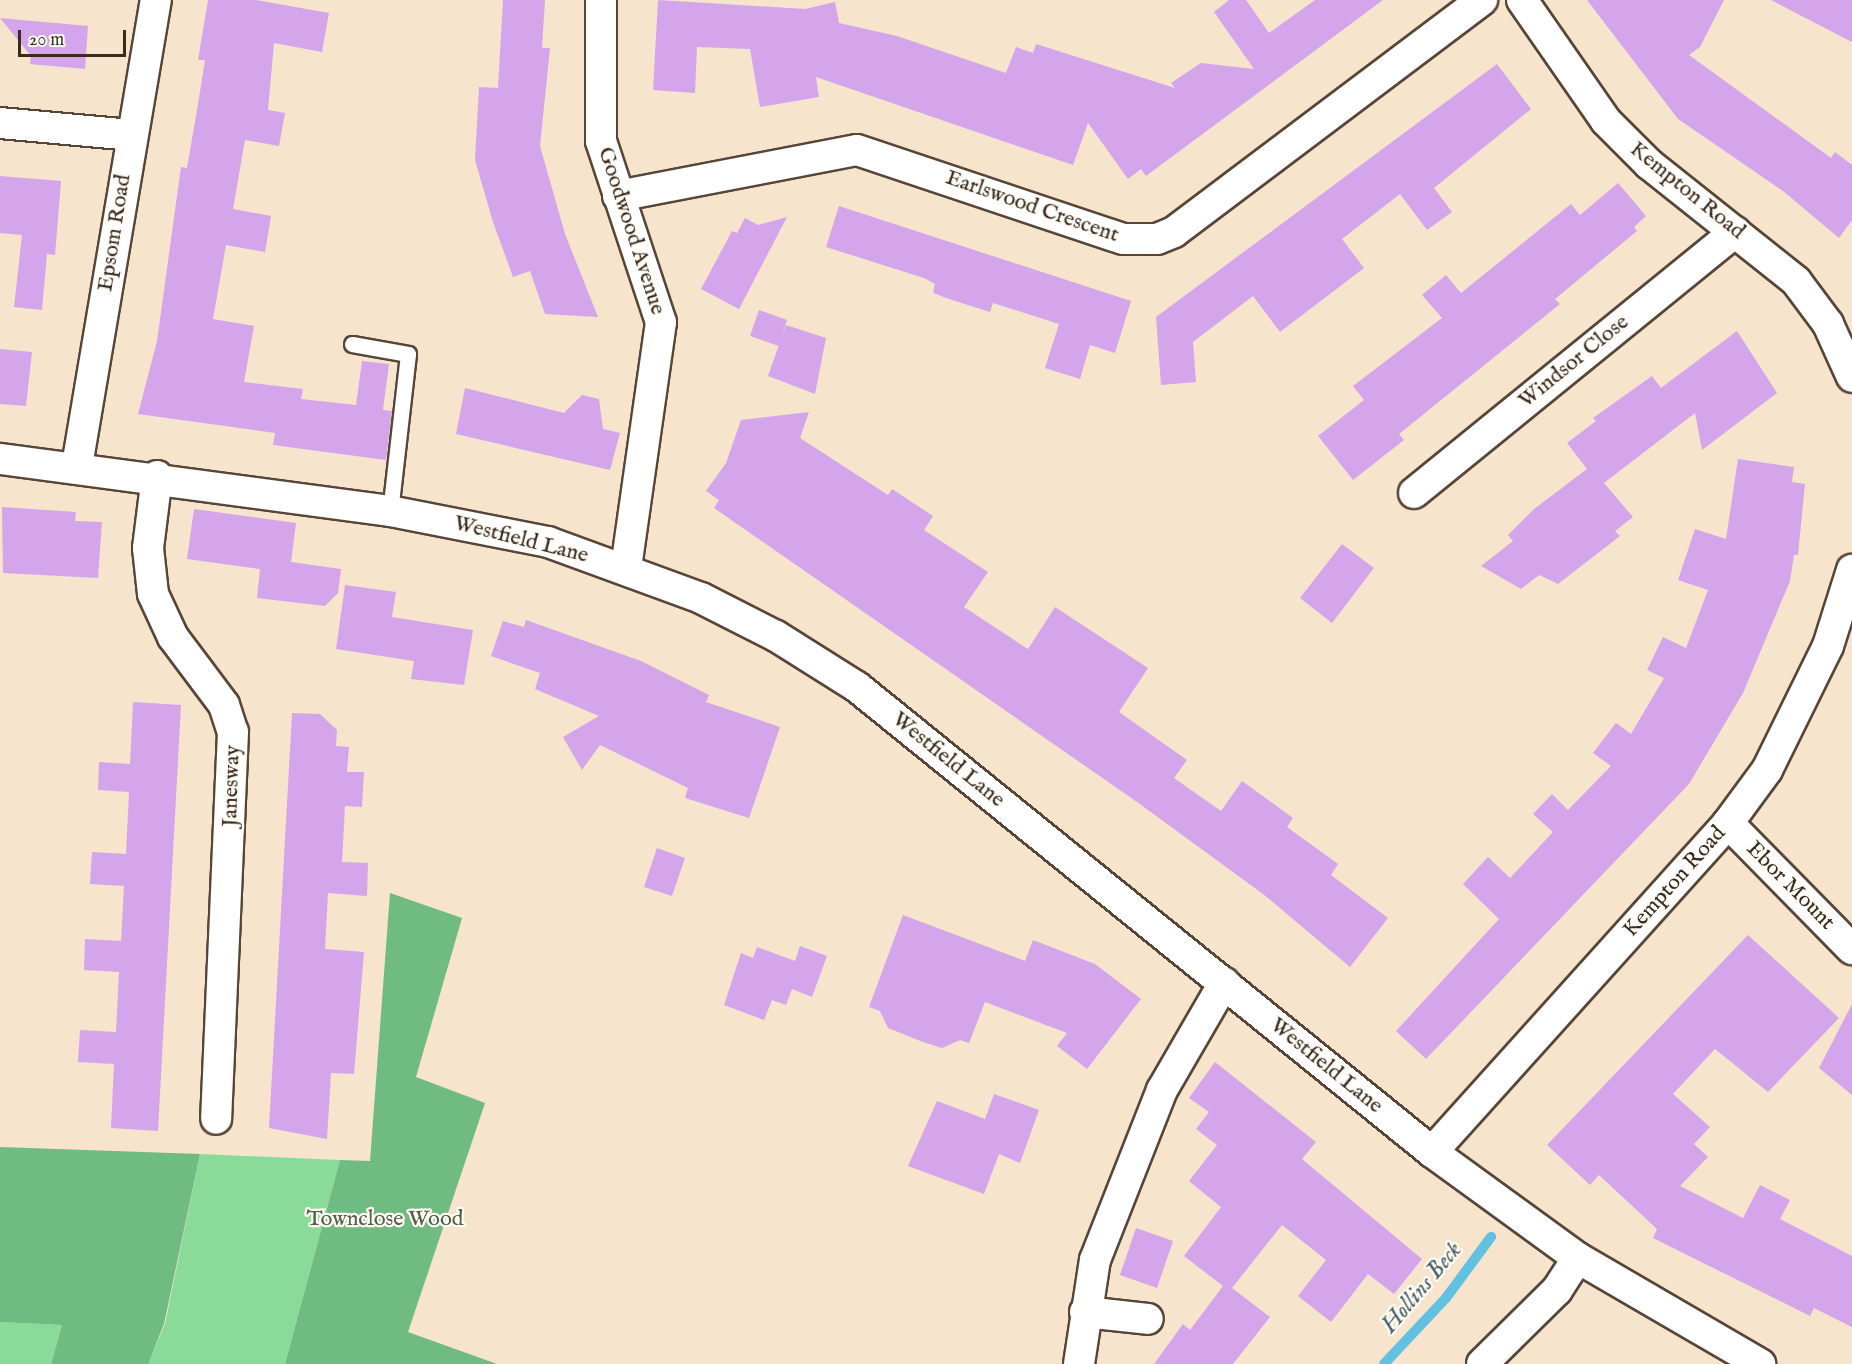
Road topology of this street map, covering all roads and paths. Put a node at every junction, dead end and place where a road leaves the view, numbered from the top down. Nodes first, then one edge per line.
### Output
1 (156, 0) edge
2 (601, 0) edge
3 (1482, 0) edge
4 (1522, 0) edge
5 (0, 123) edge
6 (132, 135) junction
7 (618, 196) junction
8 (1735, 232) junction
9 (352, 344) dead end
10 (1852, 377) edge
11 (0, 459) edge
12 (77, 466) junction
13 (157, 476) junction
14 (1414, 493) dead end
15 (390, 511) junction
16 (626, 568) junction
17 (1852, 570) edge
18 (1728, 823) junction
19 (1852, 949) edge
20 (1224, 983) junction
21 (216, 1119) dead end
22 (1432, 1152) junction
23 (1578, 1258) junction
24 (1084, 1312) junction
25 (1148, 1319) dead end
26 (1079, 1364) edge
27 (1482, 1364) edge
28 (1760, 1364) edge

1 - 6 street, Epsom Road
2 - 7 street, Goodwood Avenue
3 - 7 street, Earlswood Crescent
4 - 8 street, Kempton Road
5 - 6 street
6 - 12 street, Epsom Road
7 - 16 street, Goodwood Avenue
8 - 10 street, Kempton Road
8 - 14 street, Windsor Close
9 - 15 lane
11 - 12 street, Westfield Lane
12 - 13 street, Westfield Lane
13 - 15 street, Westfield Lane
13 - 21 street, Janesway
15 - 16 street, Westfield Lane
16 - 20 street, Westfield Lane
17 - 18 street, Kempton Road
18 - 19 street, Ebor Mount
18 - 22 street, Kempton Road
20 - 22 street, Westfield Lane
20 - 24 street
22 - 23 street, Westfield Lane
23 - 27 street
23 - 28 street, Westfield Lane
24 - 25 street
24 - 26 street

